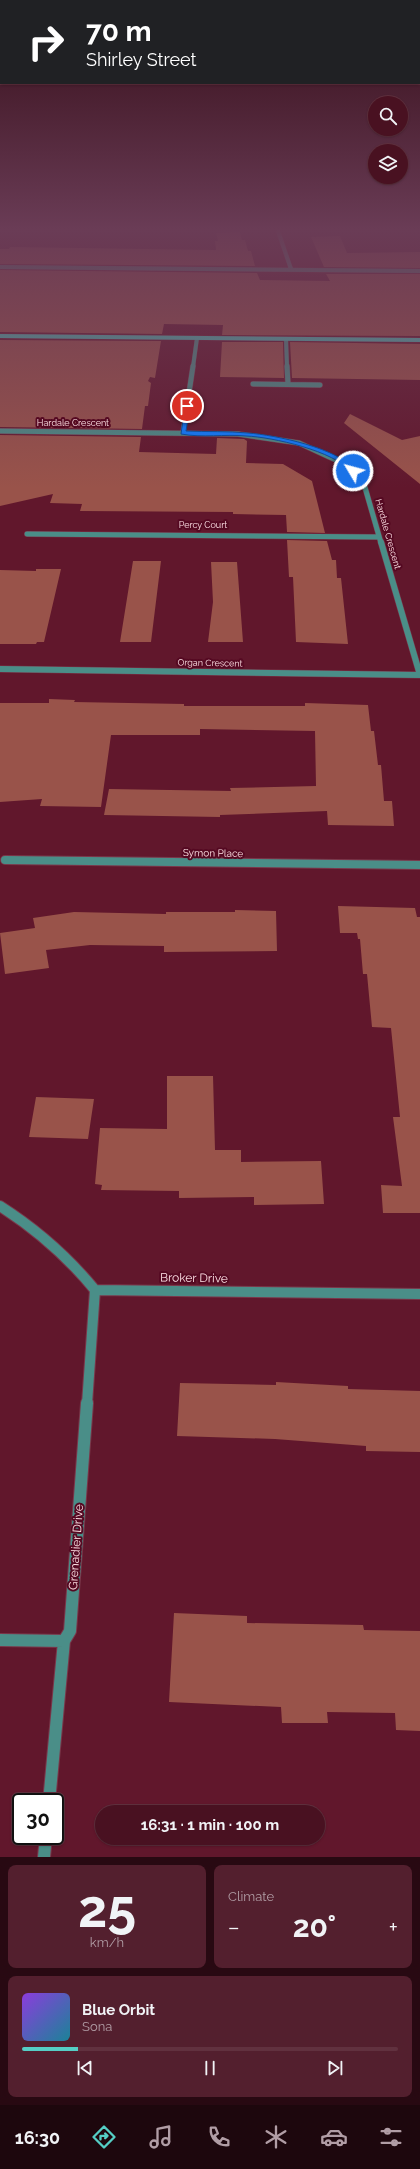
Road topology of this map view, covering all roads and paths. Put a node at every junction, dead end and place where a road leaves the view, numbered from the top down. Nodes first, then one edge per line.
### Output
1 (0, 336) edge
2 (196, 338) junction
3 (286, 339) junction
4 (420, 340) edge
5 (253, 384) dead end
6 (288, 384) junction
7 (320, 385) dead end
8 (0, 431) edge
9 (183, 433) junction
10 (27, 534) dead end
11 (379, 537) junction
12 (0, 669) edge
13 (420, 675) edge
14 (5, 860) dead end
15 (420, 865) edge
16 (0, 1206) edge
17 (95, 1290) junction
18 (420, 1294) edge
19 (0, 1640) edge
20 (64, 1641) junction
21 (50, 1793) edge
22 (45, 1845) edge
23 (44, 1857) edge

1 - 2 main road
2 - 3 main road
2 - 9 street
3 - 4 main road
3 - 6 street
5 - 6 street
6 - 7 street
8 - 9 street, Hardale Crescent
9 - 11 street, Hardale Crescent
10 - 11 street, Percy Court
11 - 13 street, Hardale Crescent
12 - 13 street, Organ Crescent
14 - 15 street, Symon Place
16 - 17 street
17 - 18 street, Broker Drive
17 - 20 street, Grenadier Drive
19 - 20 street
20 - 21 street, Grenadier Drive
22 - 23 street

